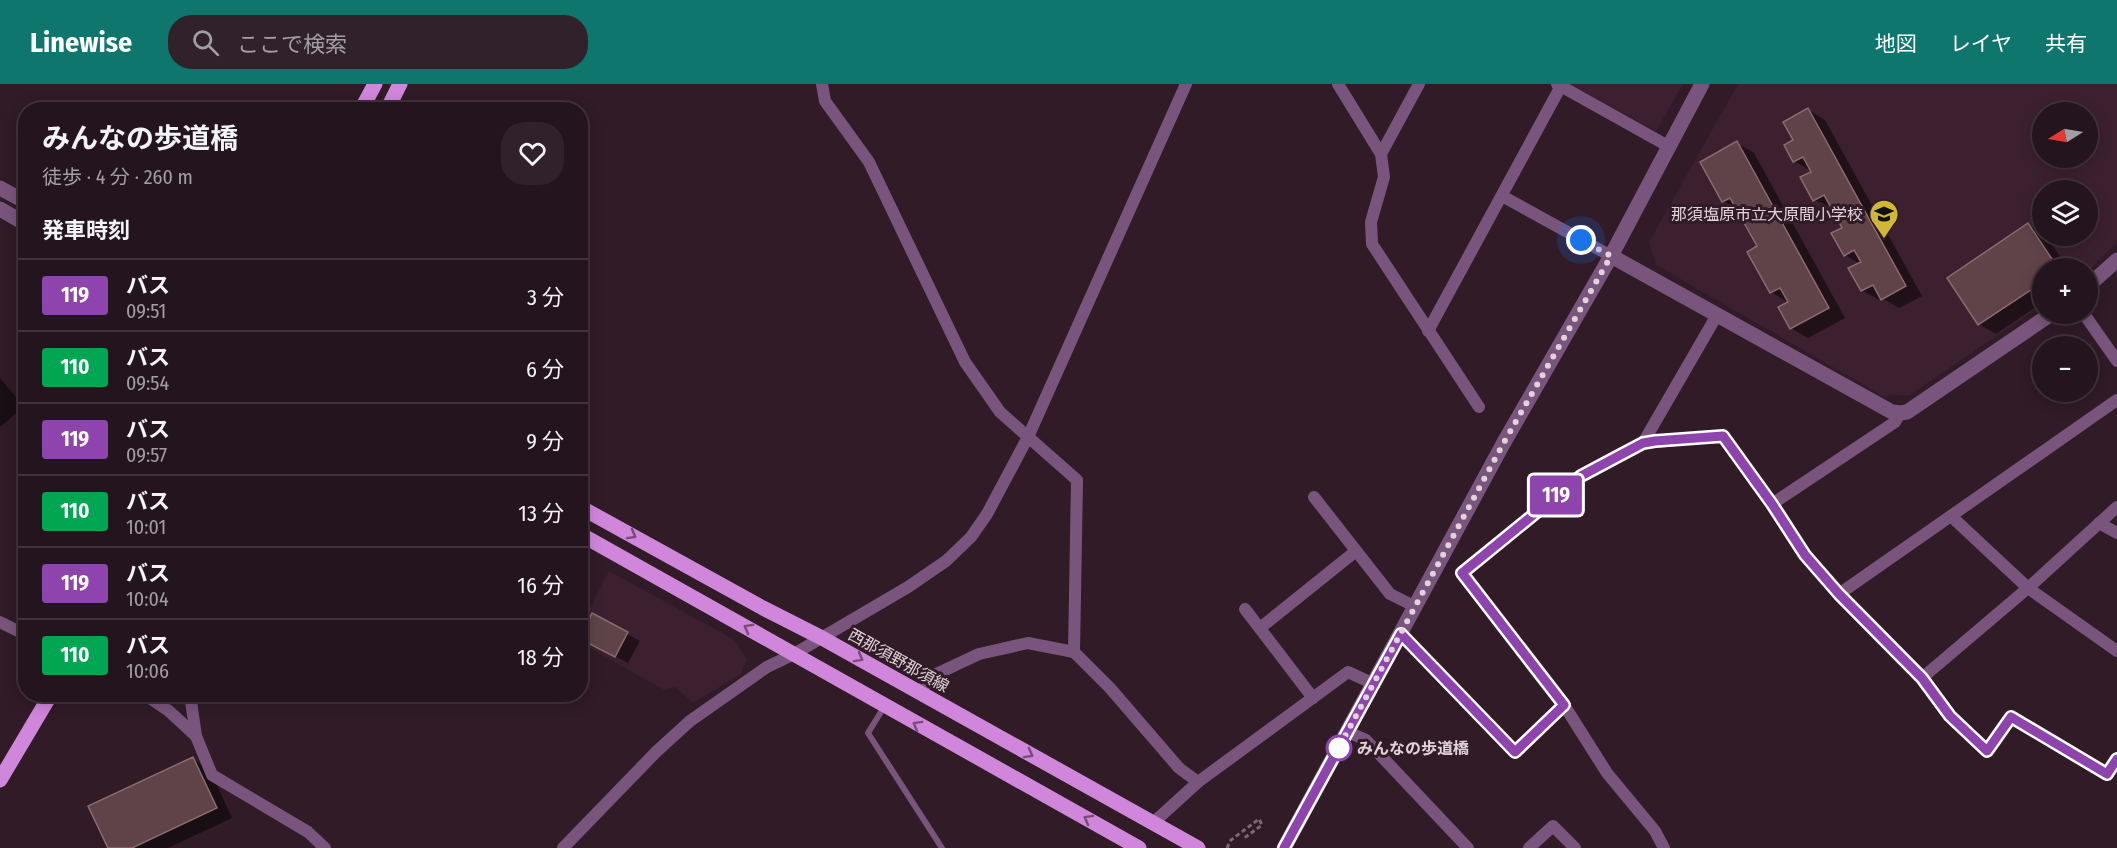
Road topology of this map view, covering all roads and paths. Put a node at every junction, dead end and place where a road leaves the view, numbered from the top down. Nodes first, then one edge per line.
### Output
1 (375, 84) edge
2 (400, 84) edge
3 (822, 84) edge
4 (1186, 84) edge
5 (1338, 84) edge
6 (1419, 84) edge
7 (1702, 84) edge
8 (1559, 85) edge
9 (365, 102) edge
10 (391, 102) edge
11 (1668, 146) junction
12 (1381, 154) junction
13 (0, 188) edge
14 (1502, 196) junction
15 (18, 198) edge
16 (0, 209) edge
17 (18, 219) edge
18 (1611, 256) junction
19 (2117, 260) edge
20 (2098, 277) edge
21 (1717, 315) junction
22 (2036, 324) edge
23 (2091, 324) edge
24 (1428, 331) junction
25 (2117, 361) edge
26 (2117, 400) edge
27 (1479, 407) dead end
28 (1900, 414) junction
29 (1028, 438) junction
30 (1643, 443) junction
31 (1314, 497) dead end
32 (1772, 504) junction
33 (2117, 507) edge
34 (588, 511) edge
35 (1952, 517) junction
36 (2099, 522) junction
37 (2117, 533) edge
38 (588, 538) edge
39 (1356, 551) junction
40 (2028, 588) junction
41 (1839, 594) junction
42 (1416, 607) junction
43 (1245, 609) dead end
44 (0, 622) edge
45 (1260, 627) junction
46 (18, 631) edge
47 (1401, 634) junction
48 (822, 638) junction
49 (2117, 651) edge
50 (1074, 652) junction
51 (794, 654) junction
52 (1922, 678) junction
53 (1374, 684) junction
54 (920, 693) junction
55 (1313, 698) junction
56 (46, 702) edge
57 (156, 702) edge
58 (191, 702) edge
59 (1564, 705) junction
60 (884, 706) junction
61 (1348, 732) junction
62 (196, 736) junction
63 (2117, 759) edge
64 (0, 780) edge
65 (1198, 782) junction
66 (1153, 823) junction
67 (1243, 839) dead end
68 (325, 848) edge
69 (563, 848) edge
70 (942, 848) edge
71 (1139, 848) edge
72 (1198, 848) edge
73 (1227, 848) edge
74 (1284, 848) edge
75 (1468, 848) edge
76 (1529, 848) edge
77 (1575, 848) edge
78 (1664, 848) edge

1 - 9 main road
2 - 10 main road
3 - 29 street
4 - 29 street
5 - 12 street
6 - 12 street
7 - 11 street
8 - 11 street
8 - 14 street
11 - 18 street
12 - 24 street
13 - 15 street
14 - 18 street
14 - 24 street
16 - 17 street
18 - 21 street
18 - 42 street
19 - 20 street
21 - 28 street
21 - 30 street
22 - 28 street
23 - 25 street
24 - 27 street
26 - 35 street
28 - 32 street
29 - 48 street
29 - 50 street
30 - 32 street
30 - 59 street
31 - 39 street
32 - 41 street
33 - 36 street
34 -> 48 main road, 西那須野那須線
35 - 40 street
35 - 41 street
36 - 37 street
36 - 40 street
51 -> 38 main road
39 - 42 street
39 - 45 street
40 - 49 street
40 - 52 street
41 - 52 street
42 - 47 street
43 - 45 street
44 - 46 street
45 - 55 street
47 - 53 street
47 - 59 street
48 - 51 street
48 -> 54 main road, 西那須野那須線
50 - 54 street
50 - 65 street
51 - 60 main road
51 - 69 street
52 - 63 street
53 - 55 street
53 - 61 street
54 -> 66 main road, 西那須野那須線
55 - 65 street
56 - 64 main road
57 - 62 street
58 - 62 street
59 - 78 street
60 - 70 lane
71 -> 60 main road
61 - 74 street
61 - 75 street
62 - 68 street
65 - 66 street
66 - 72 main road, 西那須野那須線
67 - 73 path
76 - 77 street

